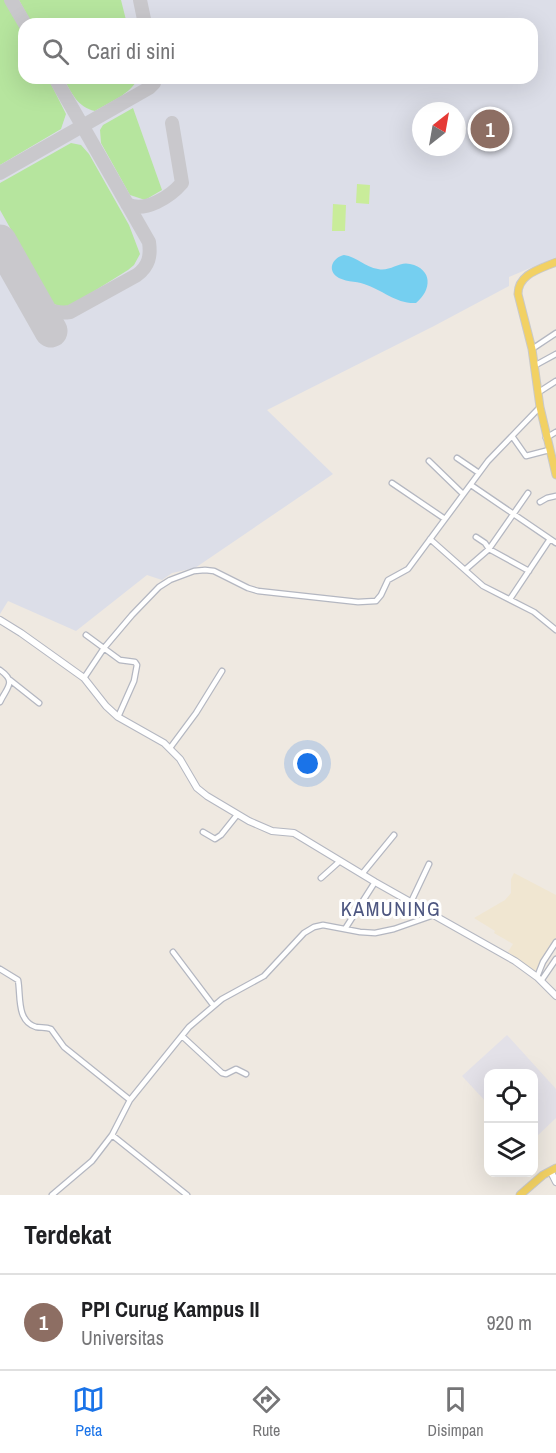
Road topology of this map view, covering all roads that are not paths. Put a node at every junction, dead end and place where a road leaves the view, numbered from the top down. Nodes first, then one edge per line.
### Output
1 (555, 265) edge
2 (556, 333) edge
3 (532, 349) junction
4 (556, 354) edge
5 (534, 366) junction
6 (556, 381) edge
7 (538, 392) junction
8 (540, 407) junction
9 (556, 432) edge
10 (512, 436) junction
11 (546, 438) junction
12 (549, 450) junction
13 (457, 458) dead end
14 (429, 461) dead end
15 (479, 473) junction
16 (556, 475) edge
17 (392, 483) dead end
18 (471, 485) junction
19 (528, 493) dead end
20 (464, 494) junction
21 (556, 496) edge
22 (540, 502) dead end
23 (514, 514) junction
24 (445, 519) junction
25 (476, 537) dead end
26 (430, 539) junction
27 (550, 539) junction
28 (556, 543) edge
29 (489, 549) junction
30 (466, 569) junction
31 (529, 571) junction
32 (510, 599) junction
33 (0, 620) edge
34 (556, 630) edge
35 (86, 636) dead end
36 (104, 648) junction
37 (0, 670) edge
38 (222, 671) dead end
39 (84, 678) junction
40 (10, 681) junction
41 (0, 702) edge
42 (39, 703) dead end
43 (118, 717) junction
44 (170, 748) junction
45 (237, 815) junction
46 (203, 832) dead end
47 (394, 835) dead end
48 (340, 861) junction
49 (429, 864) dead end
50 (362, 874) junction
51 (321, 878) dead end
52 (375, 882) junction
53 (411, 902) junction
54 (434, 915) junction
55 (345, 929) junction
56 (556, 942) edge
57 (173, 952) dead end
58 (556, 959) edge
59 (0, 969) edge
60 (539, 979) junction
61 (556, 996) edge
62 (213, 1005) junction
63 (182, 1036) junction
64 (246, 1074) dead end
65 (130, 1100) junction
66 (112, 1135) junction
67 (553, 1170) edge
68 (556, 1182) edge
69 (52, 1195) edge
70 (187, 1195) edge
71 (519, 1195) edge

1 - 3 main road
2 - 3 street
3 - 5 main road
4 - 5 street
5 - 7 main road
6 - 7 street
7 - 8 main road
8 - 10 street
8 - 11 main road
9 - 11 street
10 - 12 street
10 - 15 street
11 - 12 main road
12 - 16 main road
13 - 15 street
14 - 20 street
15 - 18 street
17 - 24 street
18 - 20 street
18 - 23 street
19 - 23 street
20 - 24 street
21 - 22 street
23 - 27 street
23 - 29 street
24 - 26 street
25 - 29 street
26 - 30 street
26 - 36 street
27 - 28 street
27 - 31 street
29 - 30 street
29 - 31 street
30 - 32 street
31 - 32 street
32 - 34 street
33 - 39 street
35 - 36 street
36 - 39 street
36 - 43 street
37 - 40 street
38 - 44 street
39 - 43 street
40 - 41 street
40 - 42 street
43 - 44 street
44 - 45 street
45 - 46 street
45 - 48 street
47 - 50 street
48 - 50 street
48 - 51 street
49 - 53 street
50 - 52 street
52 - 53 street
52 - 55 street
53 - 54 street
54 - 55 street
54 - 60 street
55 - 62 street
56 - 60 street
57 - 62 street
58 - 60 street
59 - 65 street
60 - 61 street
62 - 63 street
63 - 64 street
63 - 65 street
65 - 66 street
66 - 69 street
66 - 70 street
67 - 68 street
67 - 71 main road

